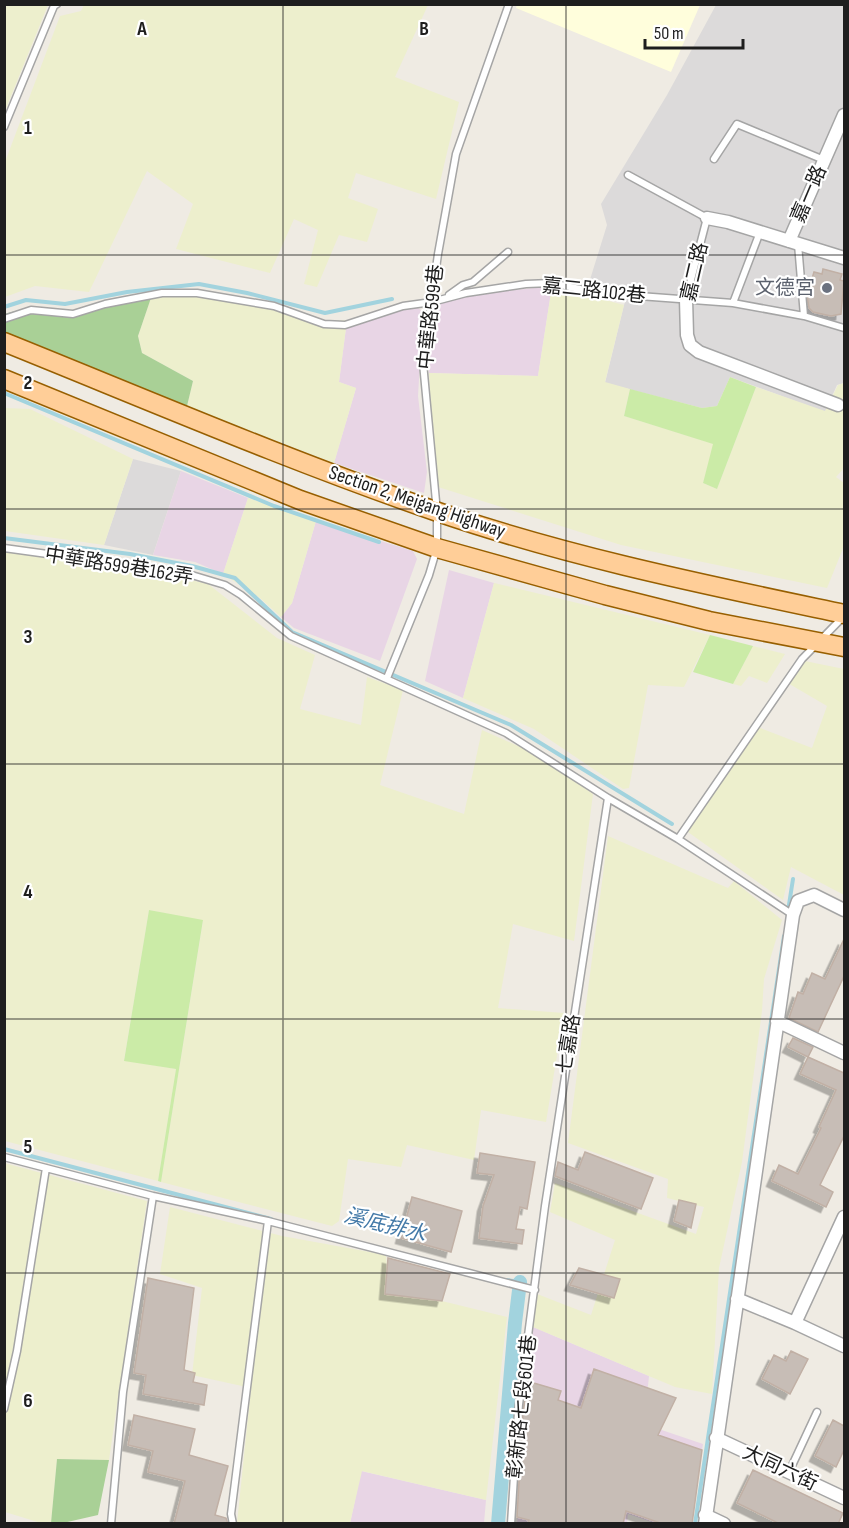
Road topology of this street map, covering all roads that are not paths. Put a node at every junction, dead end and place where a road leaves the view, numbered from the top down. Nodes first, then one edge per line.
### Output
1 (57, 4) edge
2 (509, 4) edge
3 (844, 116) edge
4 (4, 127) edge
5 (714, 159) dead end
6 (824, 159) junction
7 (628, 175) dead end
8 (707, 218) junction
9 (760, 232) junction
10 (794, 242) junction
11 (508, 252) dead end
12 (844, 258) edge
13 (446, 297) junction
14 (686, 299) junction
15 (432, 302) junction
16 (734, 303) junction
17 (804, 316) junction
18 (4, 319) edge
19 (844, 328) edge
20 (4, 342) edge
21 (4, 379) edge
22 (838, 405) dead end
23 (437, 512) junction
24 (4, 548) edge
25 (437, 548) junction
26 (844, 615) edge
27 (818, 642) junction
28 (844, 647) edge
29 (387, 678) junction
30 (608, 798) junction
31 (678, 839) junction
32 (844, 910) edge
33 (793, 915) junction
34 (777, 1021) junction
35 (844, 1053) edge
36 (4, 1157) edge
37 (46, 1168) junction
38 (153, 1196) junction
39 (844, 1217) edge
40 (268, 1221) junction
41 (535, 1290) junction
42 (738, 1299) junction
43 (795, 1323) junction
44 (844, 1346) edge
45 (4, 1409) edge
46 (817, 1412) dead end
47 (716, 1438) junction
48 (789, 1472) junction
49 (844, 1497) edge
50 (705, 1519) edge
51 (111, 1524) edge
52 (233, 1524) edge
53 (511, 1524) edge
54 (724, 1524) edge

1 - 4 lane
2 - 15 lane, 中華路599巷
3 - 6 street, 嘉一路
5 - 6 lane
6 - 10 street, 嘉一路
7 - 8 lane
8 - 9 street, 嘉二路
8 - 14 lane, 嘉二路
9 - 10 street, 嘉二路
9 - 16 lane
10 - 12 street, 嘉二路
10 - 17 lane
11 - 13 lane
13 - 14 lane, 嘉二路102巷
13 - 15 lane, 嘉二路102巷
14 - 16 lane, 嘉二路102巷
14 - 22 street, 嘉二路
15 - 18 lane, 嘉二路102巷
15 - 23 lane, 中華路599巷
16 - 17 lane, 嘉二路102巷
17 - 19 lane, 嘉二路102巷
20 - 23 main road, Section 2, Meigang Highway
21 - 25 main road, Section 2, Meigang Highway
23 - 25 lane, 中華路599巷
23 - 26 main road, Section 2, Meigang Highway
24 - 29 lane, 中華路599巷162弄
25 - 27 main road, Section 2, Meigang Highway
25 - 29 lane, 中華路599巷
26 - 27 lane
27 - 28 main road, Section 2, Meigang Highway
27 - 31 lane
29 - 30 lane, 中華路599巷162弄
30 - 31 lane, 中華路599巷162弄
30 - 41 lane, 七嘉路
31 - 33 lane, 中華路599巷162弄
32 - 33 street
33 - 34 street
34 - 35 street
34 - 42 street
36 - 37 lane
37 - 38 lane
37 - 45 lane
38 - 40 lane
38 - 51 lane
39 - 43 street
40 - 41 lane
40 - 52 lane
41 - 53 lane, 彰新路七段601巷
42 - 43 street
42 - 47 street
43 - 44 street
46 - 48 lane
47 - 48 street, 大同六街
47 - 50 street
48 - 49 street, 大同六街
50 - 54 street

